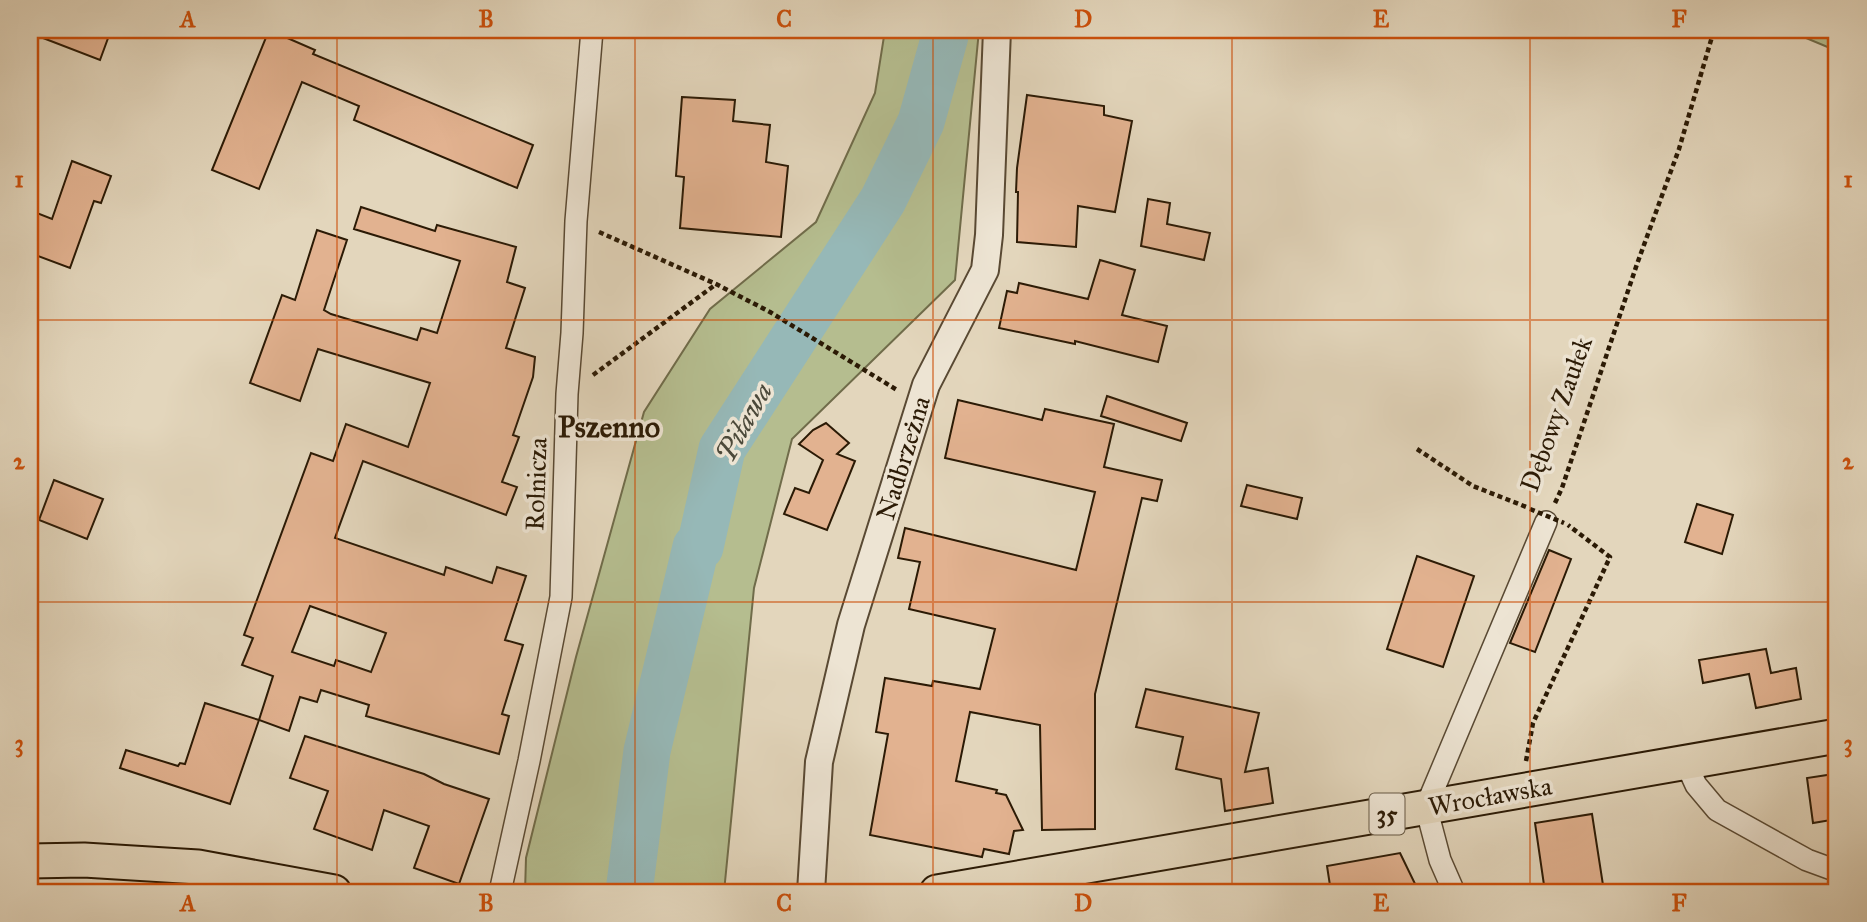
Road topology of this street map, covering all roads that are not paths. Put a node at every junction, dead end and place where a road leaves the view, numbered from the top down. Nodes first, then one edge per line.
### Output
1 (592, 30) edge
2 (997, 30) edge
3 (1546, 518) road end
4 (1837, 736) edge
5 (1685, 761) junction
6 (1426, 807) junction
7 (30, 862) edge
8 (1837, 871) edge
9 (334, 892) edge
10 (500, 892) edge
11 (811, 892) edge
12 (937, 892) edge
13 (1454, 892) edge

1 - 10 street, Rolnicza
2 - 11 street, Nadbrzeżna
3 - 6 street, Dębowy Zaułek
4 - 5 main road, Wrocławska / 35
5 - 6 main road, Wrocławska / 35
5 - 8 street
6 - 12 main road, Wrocławska / 35
6 - 13 street
7 - 9 main road

